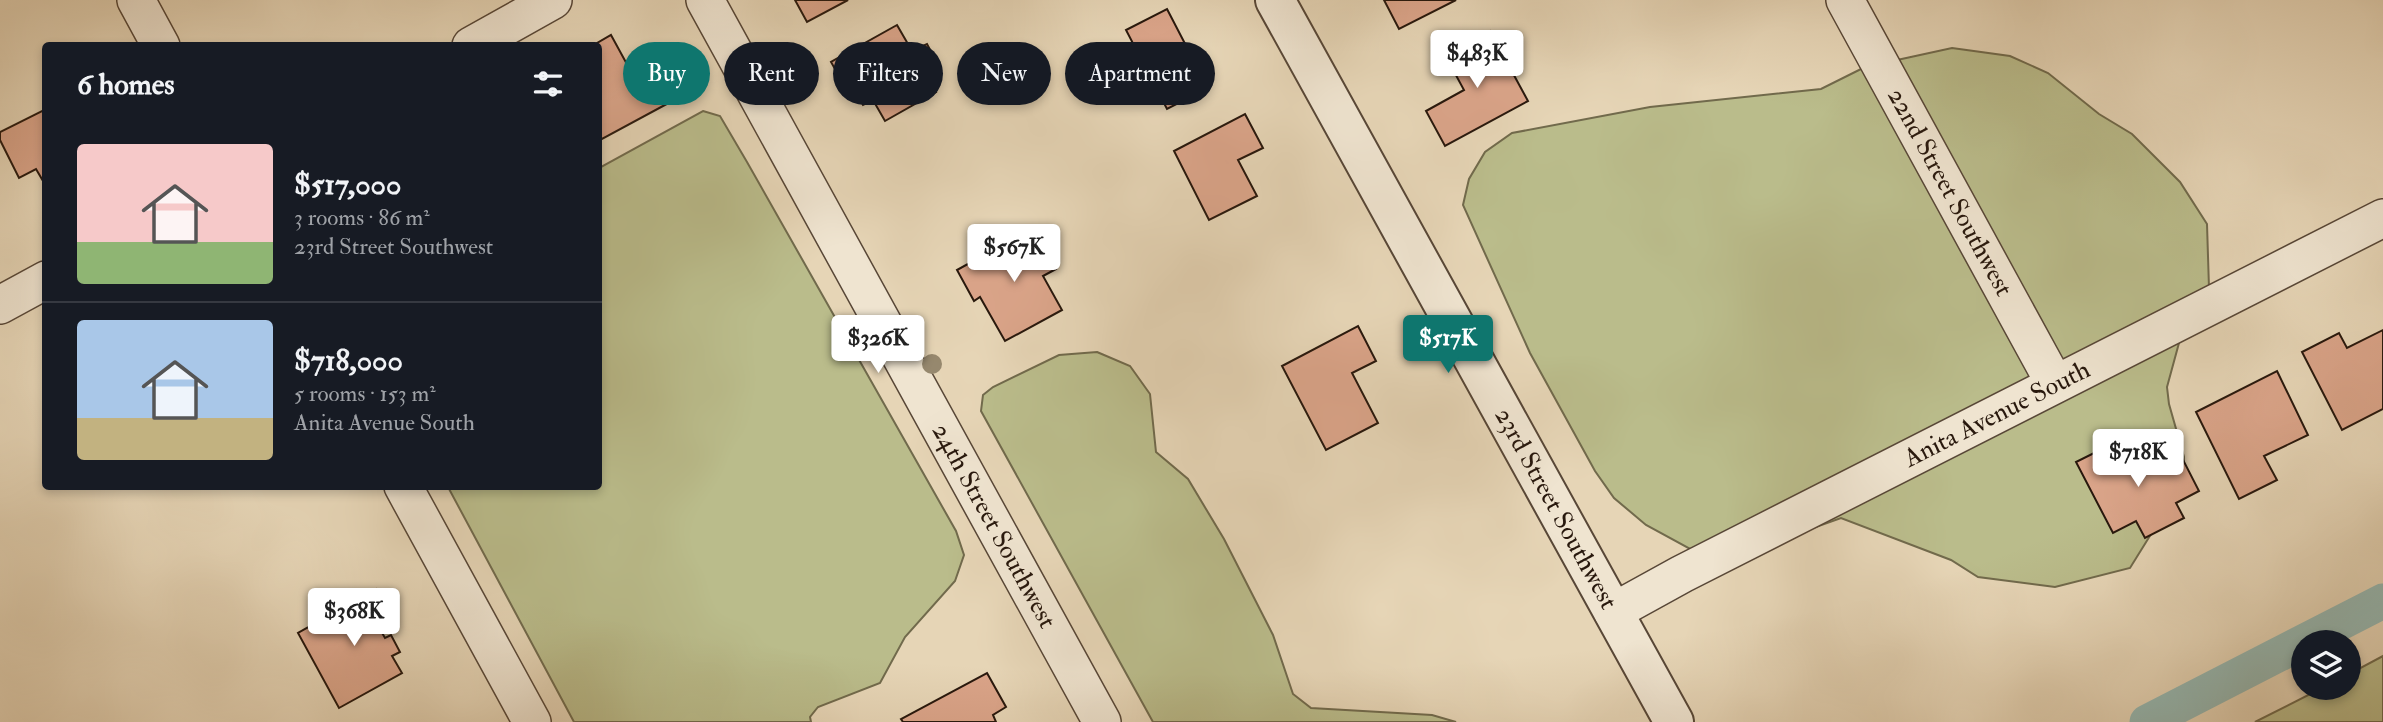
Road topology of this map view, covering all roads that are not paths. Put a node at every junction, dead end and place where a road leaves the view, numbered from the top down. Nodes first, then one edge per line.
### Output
1 (135, 0) edge
2 (553, 0) edge
3 (705, 0) edge
4 (1275, 0) edge
5 (1845, 0) edge
6 (159, 42) edge
7 (478, 42) edge
8 (2383, 218) edge
9 (42, 282) edge
10 (0, 305) edge
11 (2055, 384) junction
12 (405, 490) edge
13 (1613, 612) junction
14 (532, 722) edge
15 (1102, 722) edge
16 (1674, 722) edge

1 - 6 street
2 - 7 street
3 - 15 street, 24th Street Southwest
4 - 13 street, 23rd Street Southwest
5 - 11 street, 22nd Street Southwest
8 - 11 street, Anita Avenue South
9 - 10 street
11 - 13 street, Anita Avenue South
12 - 14 street
13 - 16 street, 23rd Street Southwest

